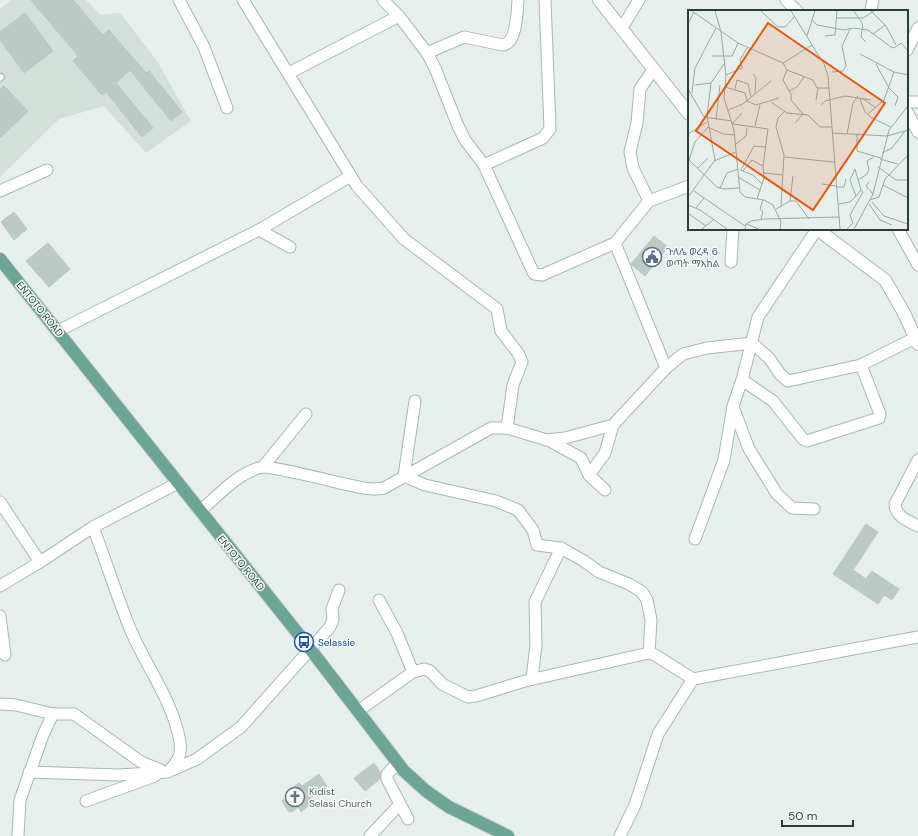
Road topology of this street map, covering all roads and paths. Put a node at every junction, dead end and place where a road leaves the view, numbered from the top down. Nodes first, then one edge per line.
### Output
1 (179, 0) edge
2 (243, 0) edge
3 (383, 0) edge
4 (518, 0) edge
5 (544, 0) edge
6 (598, 0) edge
7 (639, 0) edge
8 (786, 0) edge
9 (873, 0) edge
10 (796, 10) edge
11 (871, 10) edge
12 (399, 16) junction
13 (622, 28) junction
14 (918, 28) edge
15 (908, 48) edge
16 (427, 53) junction
17 (654, 70) junction
18 (289, 73) junction
19 (227, 108) dead end
20 (688, 113) edge
21 (908, 114) edge
22 (918, 132) edge
23 (484, 165) junction
24 (47, 170) dead end
25 (349, 177) junction
26 (688, 186) edge
27 (0, 190) edge
28 (649, 201) junction
29 (259, 230) junction
30 (733, 230) edge
31 (816, 230) edge
32 (818, 230) edge
33 (899, 230) edge
34 (615, 243) junction
35 (290, 247) dead end
36 (0, 259) edge
37 (732, 262) dead end
38 (918, 265) edge
39 (58, 331) junction
40 (917, 341) edge
41 (752, 342) junction
42 (861, 365) junction
43 (666, 368) junction
44 (742, 380) junction
45 (415, 402) dead end
46 (733, 406) junction
47 (306, 414) dead end
48 (613, 425) junction
49 (507, 428) junction
50 (547, 440) junction
51 (918, 460) edge
52 (263, 467) junction
53 (589, 475) junction
54 (404, 476) junction
55 (178, 483) junction
56 (605, 490) dead end
57 (0, 502) edge
58 (814, 509) dead end
59 (200, 512) junction
60 (918, 526) edge
61 (93, 527) junction
62 (695, 539) dead end
63 (561, 548) junction
64 (40, 562) junction
65 (0, 586) edge
66 (340, 590) dead end
67 (379, 600) dead end
68 (0, 616) edge
69 (918, 637) edge
70 (311, 650) junction
71 (649, 653) junction
72 (5, 655) dead end
73 (413, 672) junction
74 (532, 679) junction
75 (693, 679) junction
76 (0, 704) edge
77 (358, 711) junction
78 (53, 714) junction
79 (398, 763) junction
80 (30, 772) junction
81 (168, 772) junction
82 (86, 802) dead end
83 (400, 804) junction
84 (408, 819) dead end
85 (18, 836) edge
86 (370, 836) edge
87 (508, 836) edge
88 (620, 836) edge

1 - 19 street
2 - 18 street
3 - 12 street
4 - 16 street
5 - 23 street
6 - 13 street
7 - 13 street
8 - 10 street
9 - 11 street
12 - 16 street
12 - 18 street
13 - 17 street
14 - 15 street
16 - 23 street
17 - 20 street
17 - 28 street
18 - 25 street
21 - 22 street
23 - 34 street
24 - 27 street
25 - 29 street
25 - 49 street
26 - 28 street
28 - 34 street
29 - 35 street
29 - 39 street
30 - 37 street
31 - 41 street
32 - 40 street
33 - 38 street
34 - 43 street
36 - 39 main road, ENTOTO ROAD
39 - 55 main road, ENTOTO ROAD
40 - 42 street
41 - 42 street
41 - 43 street
41 - 44 street
42 - 44 street
43 - 48 street
44 - 46 street
45 - 54 street
46 - 58 street
46 - 62 street
47 - 52 street
48 - 50 street
48 - 53 street
49 - 50 street
49 - 54 street
50 - 53 street
51 - 60 street
52 - 54 street
52 - 59 street
53 - 56 street
54 - 63 street
55 - 59 main road, ENTOTO ROAD
55 - 61 street
57 - 64 street
59 - 70 main road, ENTOTO ROAD
61 - 64 street
61 - 81 street
63 - 71 street
63 - 74 street
64 - 65 street
66 - 70 street
67 - 73 street
68 - 72 street
69 - 75 street
70 - 77 main road, ENTOTO ROAD
70 - 81 street
71 - 74 street
71 - 75 street
73 - 74 street
73 - 77 street
75 - 88 street
76 - 78 street
77 - 79 main road, ENTOTO ROAD
78 - 80 street
78 - 81 street
79 - 83 street
79 - 87 main road, ENTOTO ROAD
80 - 81 street
80 - 85 street
81 - 82 street
83 - 84 street
83 - 86 street

